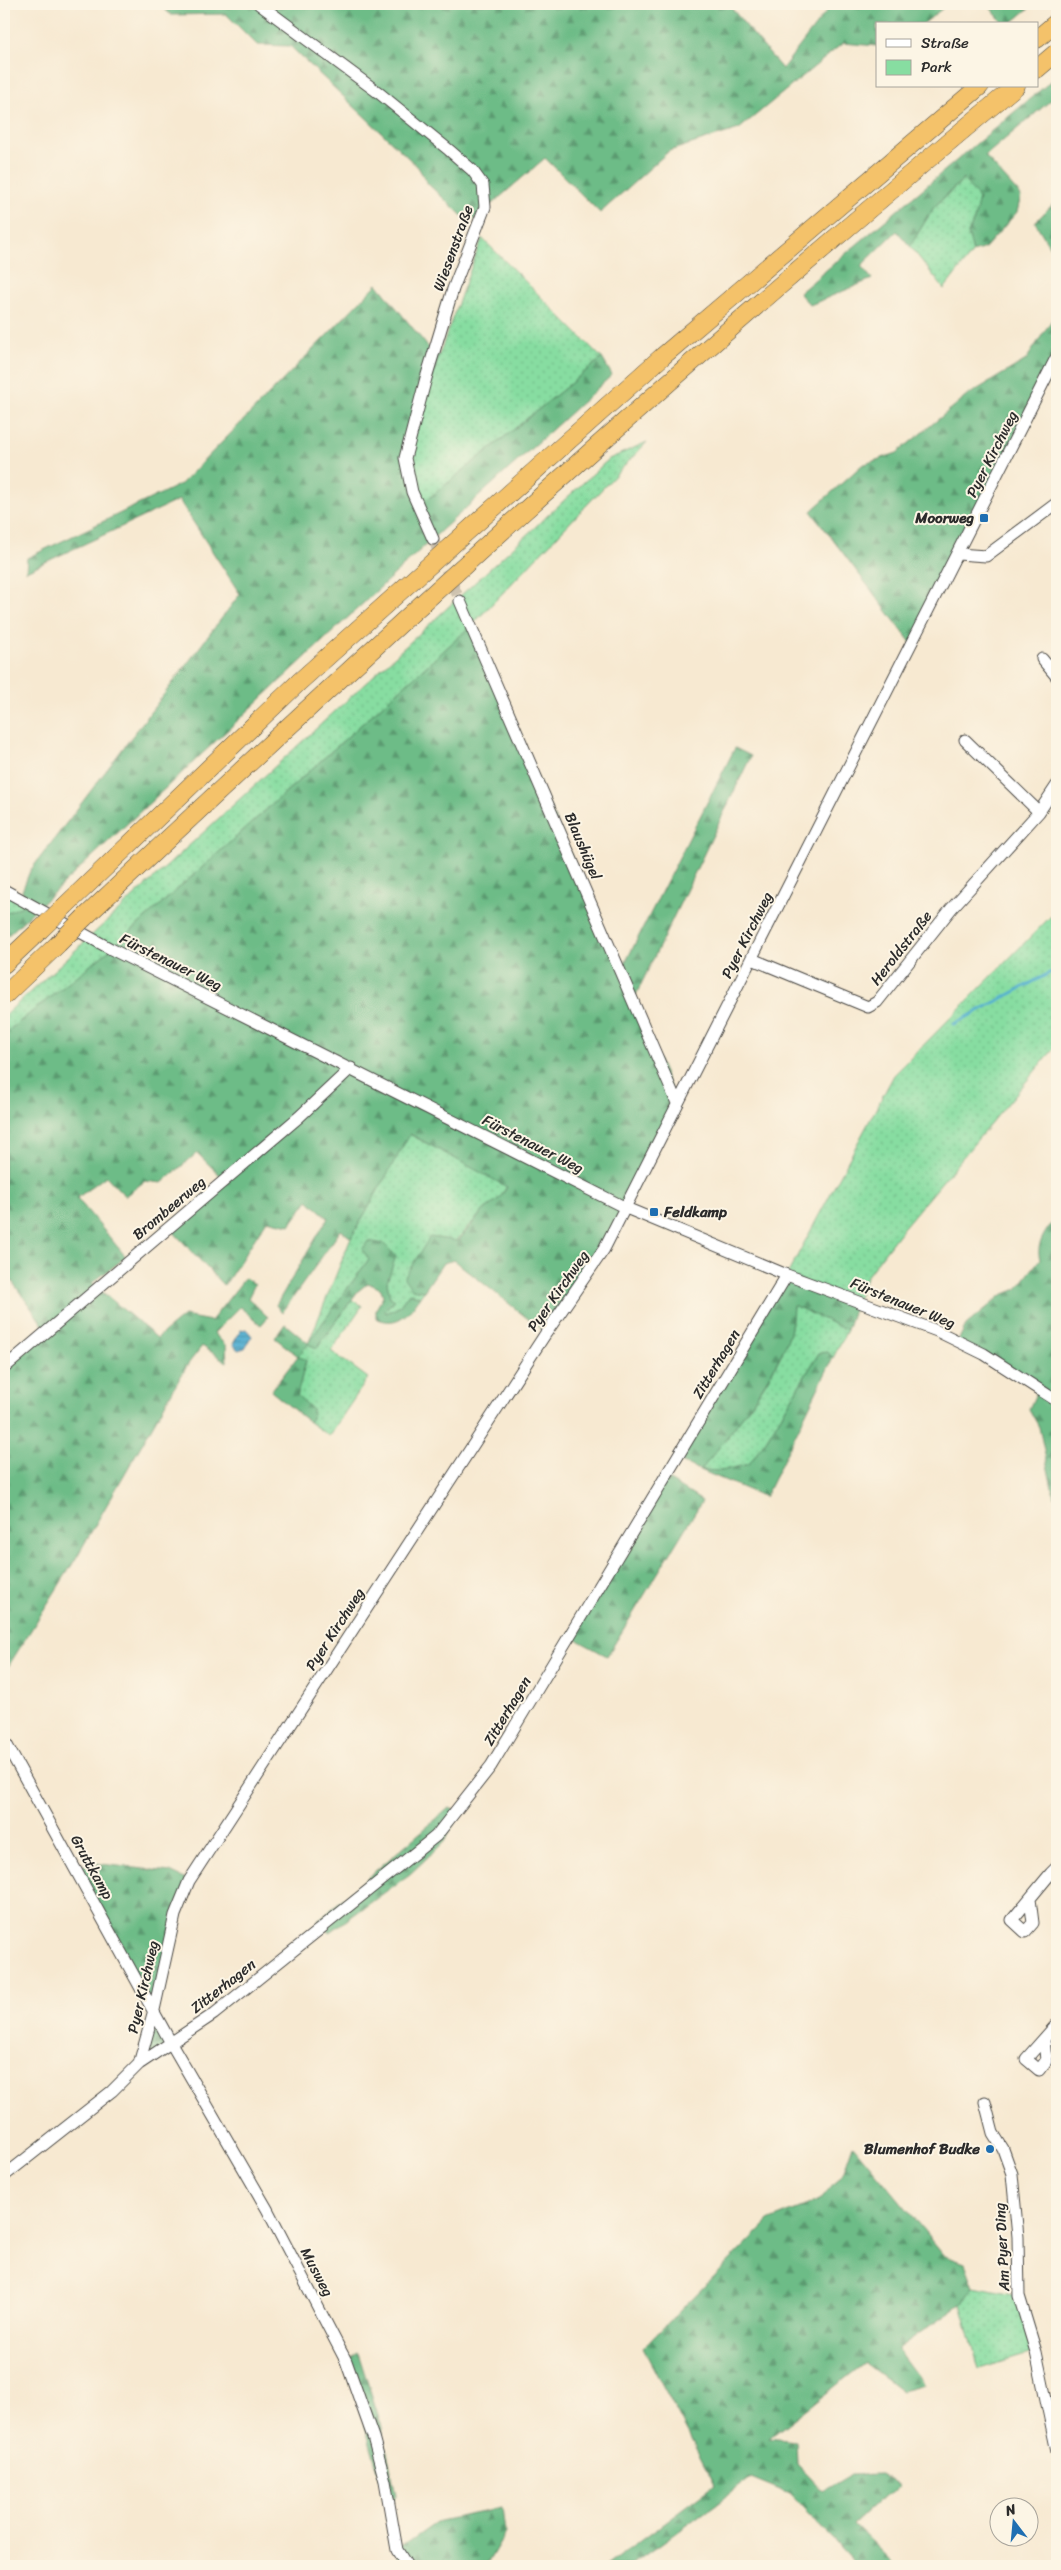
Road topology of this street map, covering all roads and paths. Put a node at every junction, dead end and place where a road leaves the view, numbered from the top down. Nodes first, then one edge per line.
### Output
1 (259, 4) edge
2 (1057, 22) edge
3 (1038, 38) edge
4 (1057, 52) edge
5 (1038, 68) edge
6 (978, 88) edge
7 (1014, 88) edge
8 (1057, 356) edge
9 (1057, 503) edge
10 (432, 538) tunnel mouth
11 (958, 554) junction
12 (460, 601) tunnel mouth
13 (1042, 659) dead end
14 (1057, 677) edge
15 (964, 740) dead end
16 (1057, 785) edge
17 (1039, 812) junction
18 (4, 890) edge
19 (752, 959) junction
20 (4, 964) edge
21 (4, 996) edge
22 (350, 1068) junction
23 (677, 1103) junction
24 (626, 1208) junction
25 (787, 1275) junction
26 (4, 1368) edge
27 (1057, 1401) edge
28 (4, 1740) edge
29 (1057, 1867) edge
30 (1030, 1899) dead end
31 (154, 2010) junction
32 (1057, 2024) edge
33 (1044, 2039) dead end
34 (172, 2043) junction
35 (140, 2064) junction
36 (985, 2102) dead end
37 (4, 2176) edge
38 (1057, 2452) edge
39 (407, 2566) edge

1 - 10 street, Wiesenstraße
2 - 3 highway
4 - 5 highway
6 - 20 highway, bridge
7 - 21 highway, bridge
8 - 11 street, Pyer Kirchweg
9 - 11 street
11 - 19 street, Pyer Kirchweg
12 - 23 street, Blaushügel
13 - 14 street
15 - 17 street
16 - 17 street, Heroldstraße
17 - 19 street, Heroldstraße
18 - 22 street, Fürstenauer Weg
19 - 23 street, Pyer Kirchweg
22 - 24 street, Fürstenauer Weg
22 - 26 street, Brombeerweg
23 - 24 street, Pyer Kirchweg
24 - 25 street, Fürstenauer Weg
24 - 31 street, Pyer Kirchweg
25 - 27 street, Fürstenauer Weg
25 - 34 street, Zitterhagen
28 - 31 street, Gruttkamp
29 - 30 street
31 - 34 street, Musweg
31 - 35 street, Pyer Kirchweg
32 - 33 street
34 - 35 street, Zitterhagen
34 - 39 street, Musweg
35 - 37 street
36 - 38 street, Am Pyer Ding

